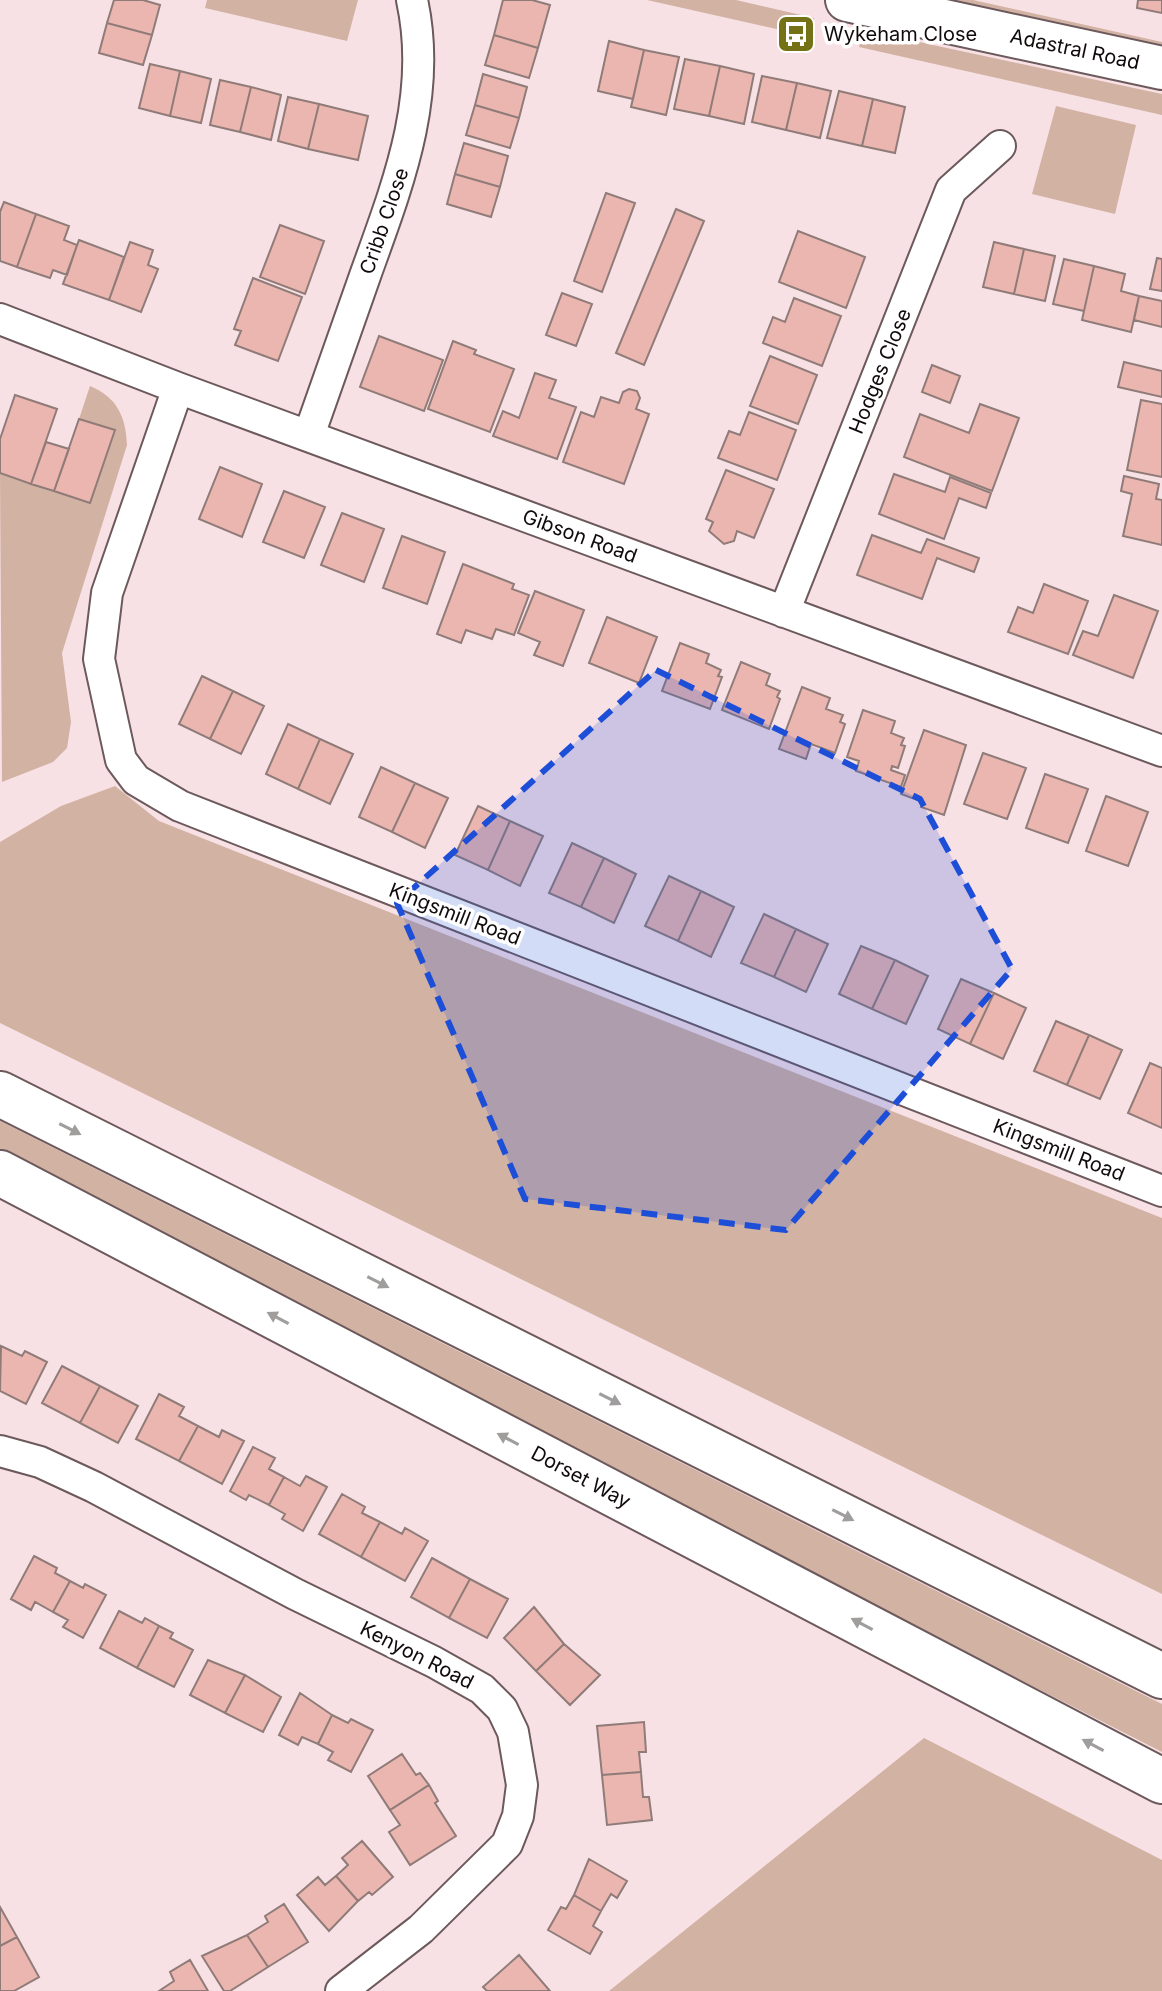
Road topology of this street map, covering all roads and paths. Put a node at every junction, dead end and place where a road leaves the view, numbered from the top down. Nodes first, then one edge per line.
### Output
1 (412, 0) edge
2 (847, 0) edge
3 (1162, 68) edge
4 (1000, 146) dead end
5 (0, 319) edge
6 (178, 388) junction
7 (309, 435) junction
8 (784, 612) junction
9 (1162, 751) edge
10 (0, 1094) edge
11 (0, 1173) edge
12 (1162, 1191) edge
13 (0, 1451) edge
14 (1162, 1676) edge
15 (1162, 1781) edge
16 (341, 1991) edge

1 - 7 street, Cribb Close
2 - 3 street, Adastral Road
4 - 8 street, Hodges Close
5 - 6 street, Gibson Road
6 - 7 street, Gibson Road
6 - 12 street, Kingsmill Road
7 - 8 street, Gibson Road
8 - 9 street, Gibson Road
10 -> 14 highway
15 -> 11 highway, Dorset Way
13 - 16 street, Kenyon Road

